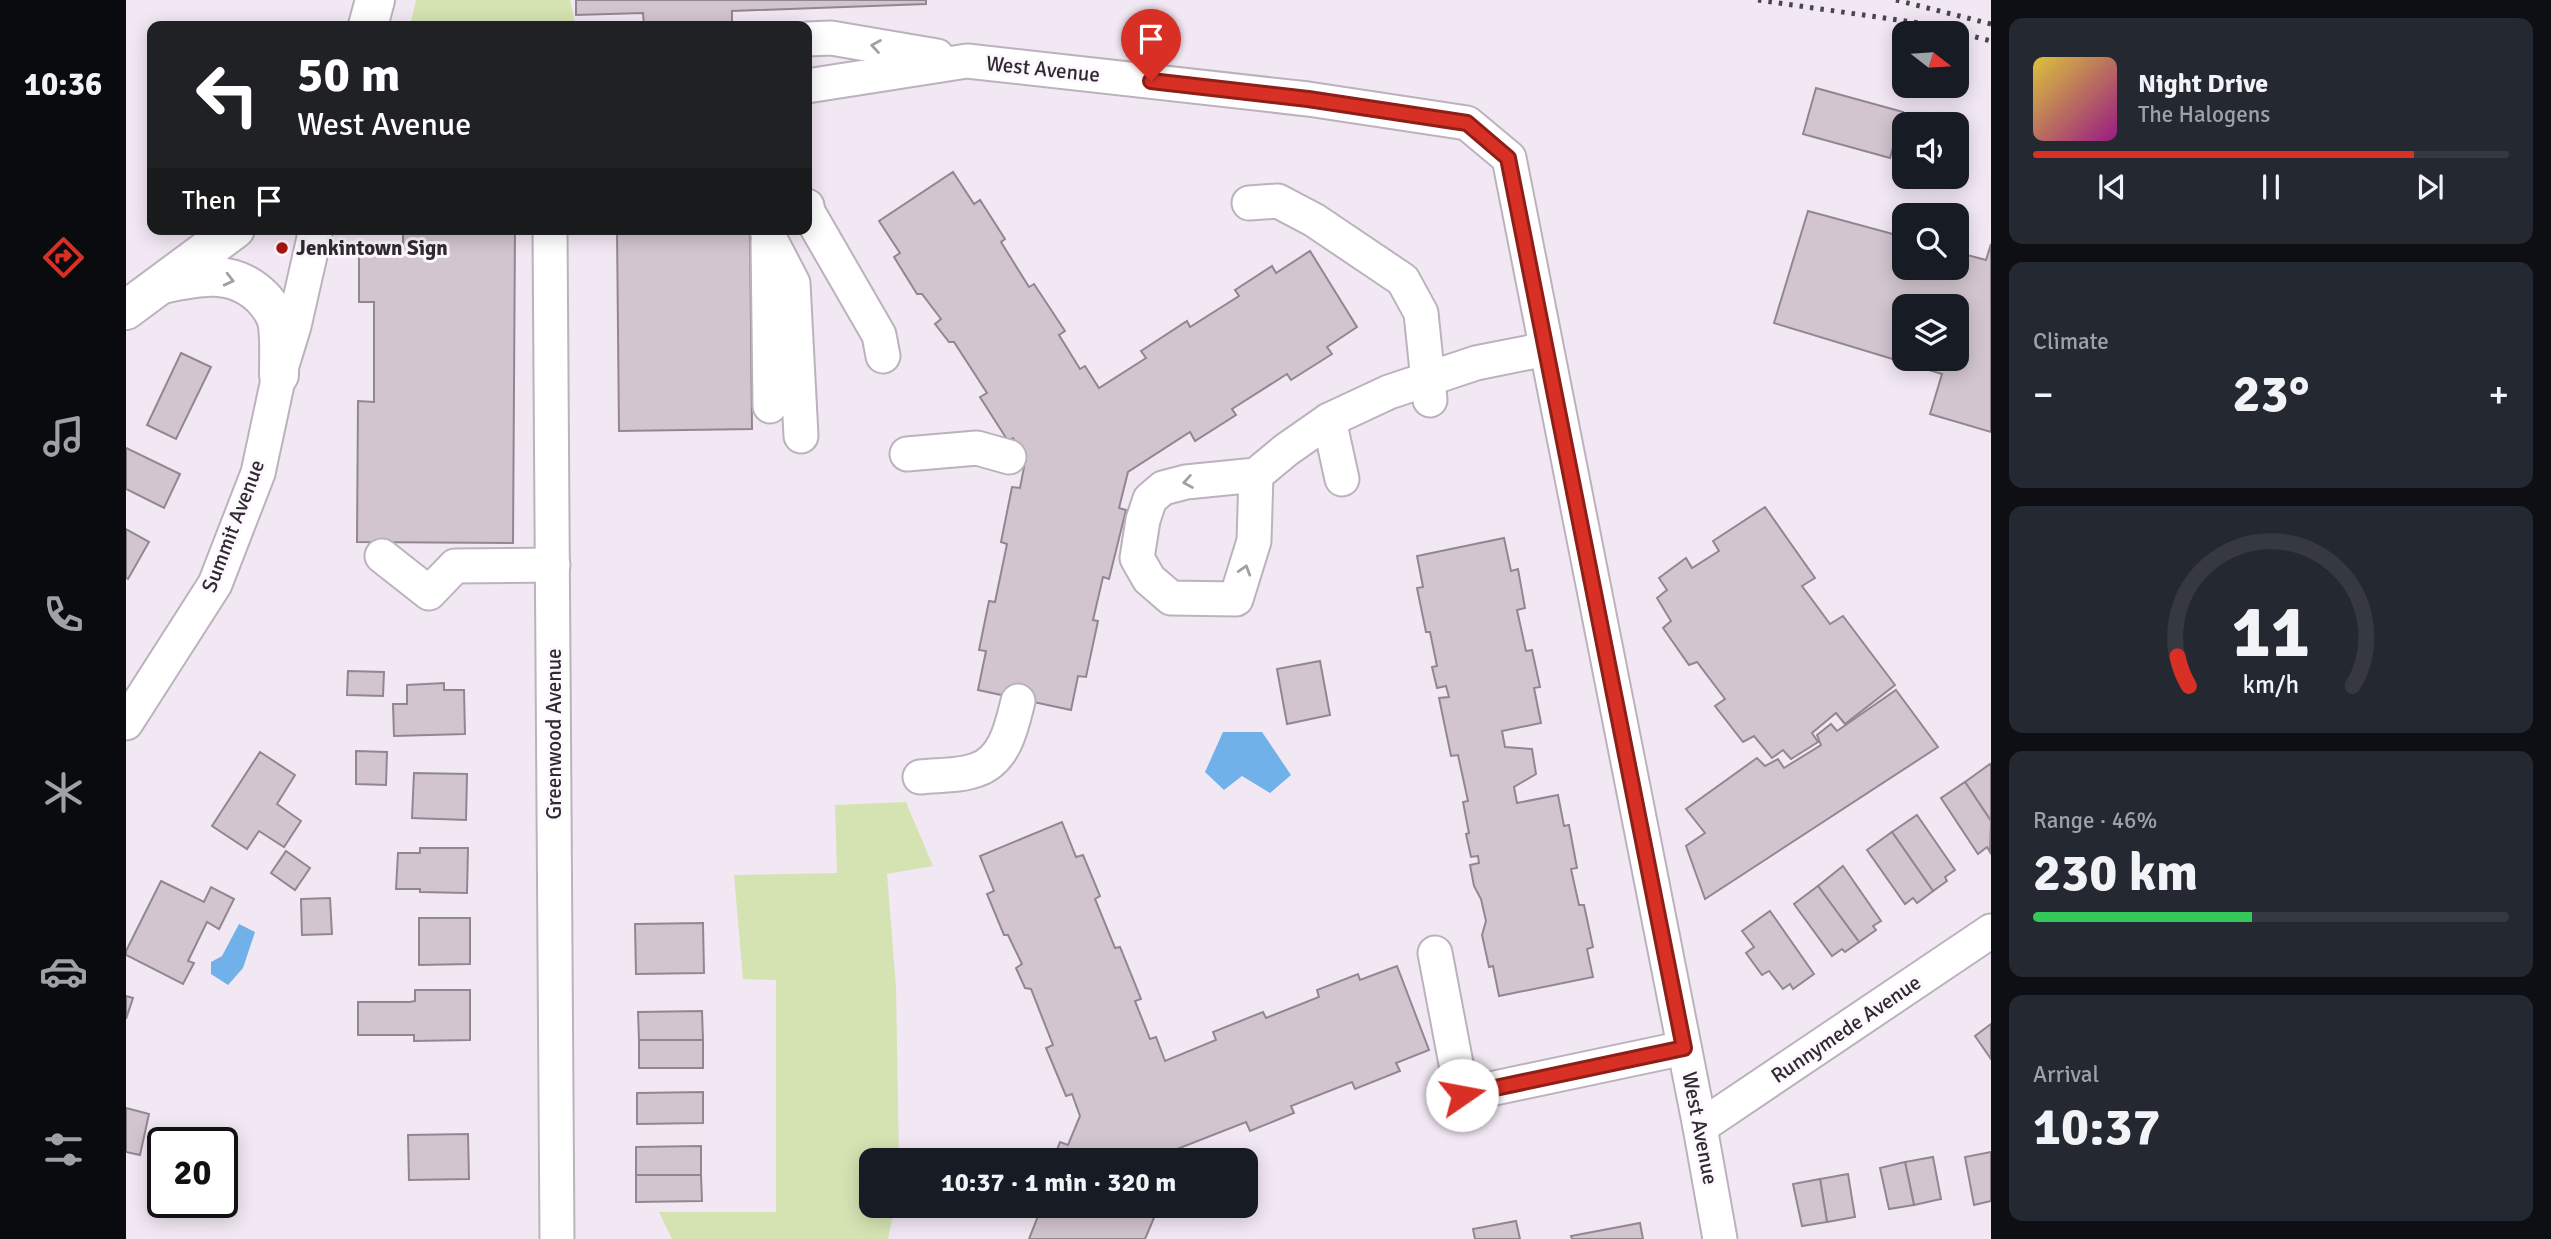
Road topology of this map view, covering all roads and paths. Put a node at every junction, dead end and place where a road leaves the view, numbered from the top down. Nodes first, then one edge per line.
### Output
1 (812, 39) edge
2 (967, 61) junction
3 (812, 85) edge
4 (1249, 203) dead end
5 (812, 221) edge
6 (227, 235) edge
7 (315, 235) edge
8 (550, 235) edge
9 (768, 235) edge
10 (769, 235) edge
11 (162, 284) junction
12 (126, 310) edge
13 (1546, 349) junction
14 (883, 356) dead end
15 (279, 375) junction
16 (1429, 391) junction
17 (770, 406) dead end
18 (1329, 420) junction
19 (802, 436) dead end
20 (907, 454) dead end
21 (1009, 457) dead end
22 (1256, 475) dead end
23 (1342, 479) dead end
24 (382, 556) dead end
25 (553, 565) junction
26 (1018, 701) dead end
27 (126, 723) edge
28 (920, 776) dead end
29 (1991, 931) edge
30 (1435, 953) dead end
31 (1684, 1048) junction
32 (1700, 1127) junction
33 (557, 1239) edge
34 (1720, 1239) edge

2 -> 1 street
2 - 3 street, West Avenue
2 - 13 street, West Avenue
4 - 16 street
5 - 14 street
6 - 11 main road
7 - 15 street, Summit Avenue
8 - 25 street, Greenwood Avenue
9 - 17 street
10 - 19 street
11 - 12 main road
11 -> 15 main road
13 - 16 street
13 - 31 street, West Avenue
15 - 27 street, Summit Avenue
16 - 18 street
18 - 22 street
18 - 23 street
20 - 21 street
24 - 25 street
25 - 33 street, Greenwood Avenue
26 - 28 street
29 - 32 street, Runnymede Avenue
30 - 31 street
31 - 32 street, West Avenue
32 - 34 street, West Avenue

